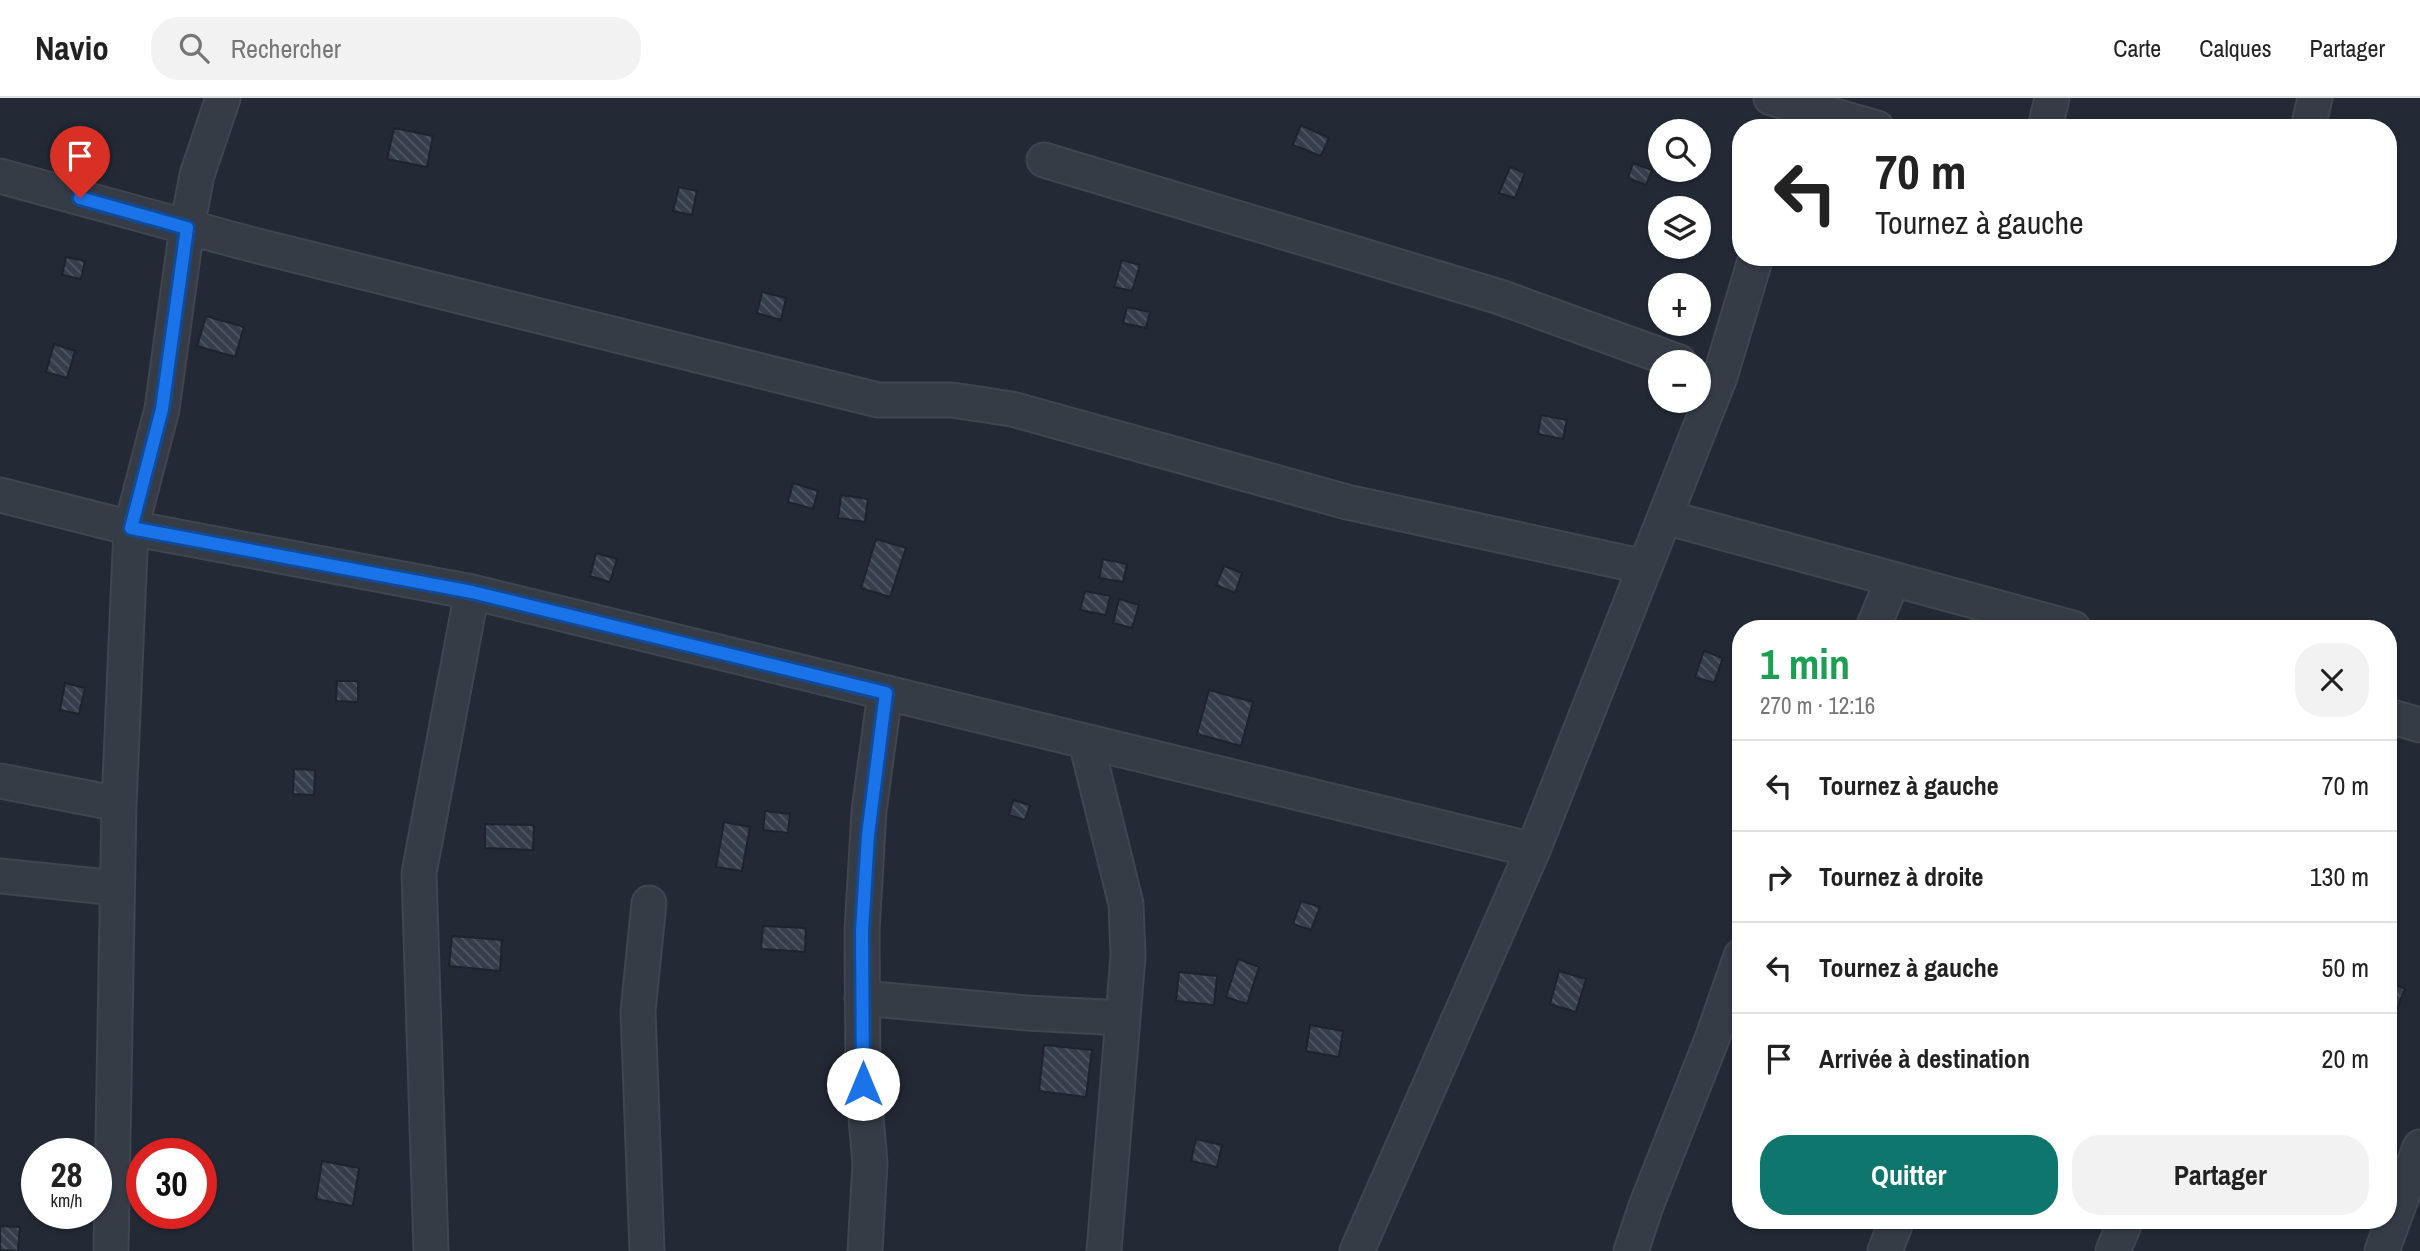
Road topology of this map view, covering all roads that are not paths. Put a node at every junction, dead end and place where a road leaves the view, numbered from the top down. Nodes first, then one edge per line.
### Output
1 (223, 98) edge
2 (2052, 98) edge
3 (2315, 98) edge
4 (1793, 108) edge
5 (1839, 119) edge
6 (2047, 119) edge
7 (2310, 119) edge
8 (1044, 160) dead end
9 (0, 176) edge
10 (187, 228) junction
11 (1752, 266) edge
12 (1648, 351) edge
13 (1711, 369) edge
14 (1697, 413) edge
15 (0, 495) edge
16 (1665, 517) junction
17 (131, 528) junction
18 (1645, 567) junction
19 (1893, 579) junction
20 (472, 592) junction
21 (1876, 620) edge
22 (2044, 620) edge
23 (886, 693) junction
24 (2397, 718) edge
25 (2420, 725) edge
26 (1086, 742) junction
27 (0, 781) edge
28 (119, 804) junction
29 (1533, 850) junction
30 (0, 876) edge
31 (117, 888) junction
32 (649, 903) dead end
33 (1732, 982) edge
34 (862, 998) junction
35 (1124, 1018) junction
36 (2420, 1147) edge
37 (2397, 1210) edge
38 (1894, 1229) edge
39 (2122, 1229) edge
40 (2390, 1229) edge
41 (111, 1251) edge
42 (431, 1251) edge
43 (647, 1251) edge
44 (865, 1251) edge
45 (1104, 1251) edge
46 (1357, 1251) edge
47 (1631, 1251) edge
48 (1885, 1251) edge
49 (2113, 1251) edge
50 (2382, 1251) edge

1 - 10 street
2 - 6 street
3 - 7 street
4 - 5 street
8 - 12 street
9 - 10 street
10 - 17 street
10 - 18 street
11 - 13 street
14 - 16 street
15 - 17 street
16 - 18 street
16 - 19 street
17 - 20 street
17 - 28 street
18 - 29 street
19 - 21 street
19 - 22 street
20 - 23 street
20 - 42 street
23 - 26 street
23 - 34 street
24 - 25 street
26 - 29 street
26 - 35 street
27 - 28 street
28 - 31 street
29 - 46 street
30 - 31 street
31 - 41 street
32 - 43 street
33 - 47 street
34 - 35 street
34 - 44 street
35 - 45 street
36 - 37 street
38 - 48 street
39 - 49 street
40 - 50 street

